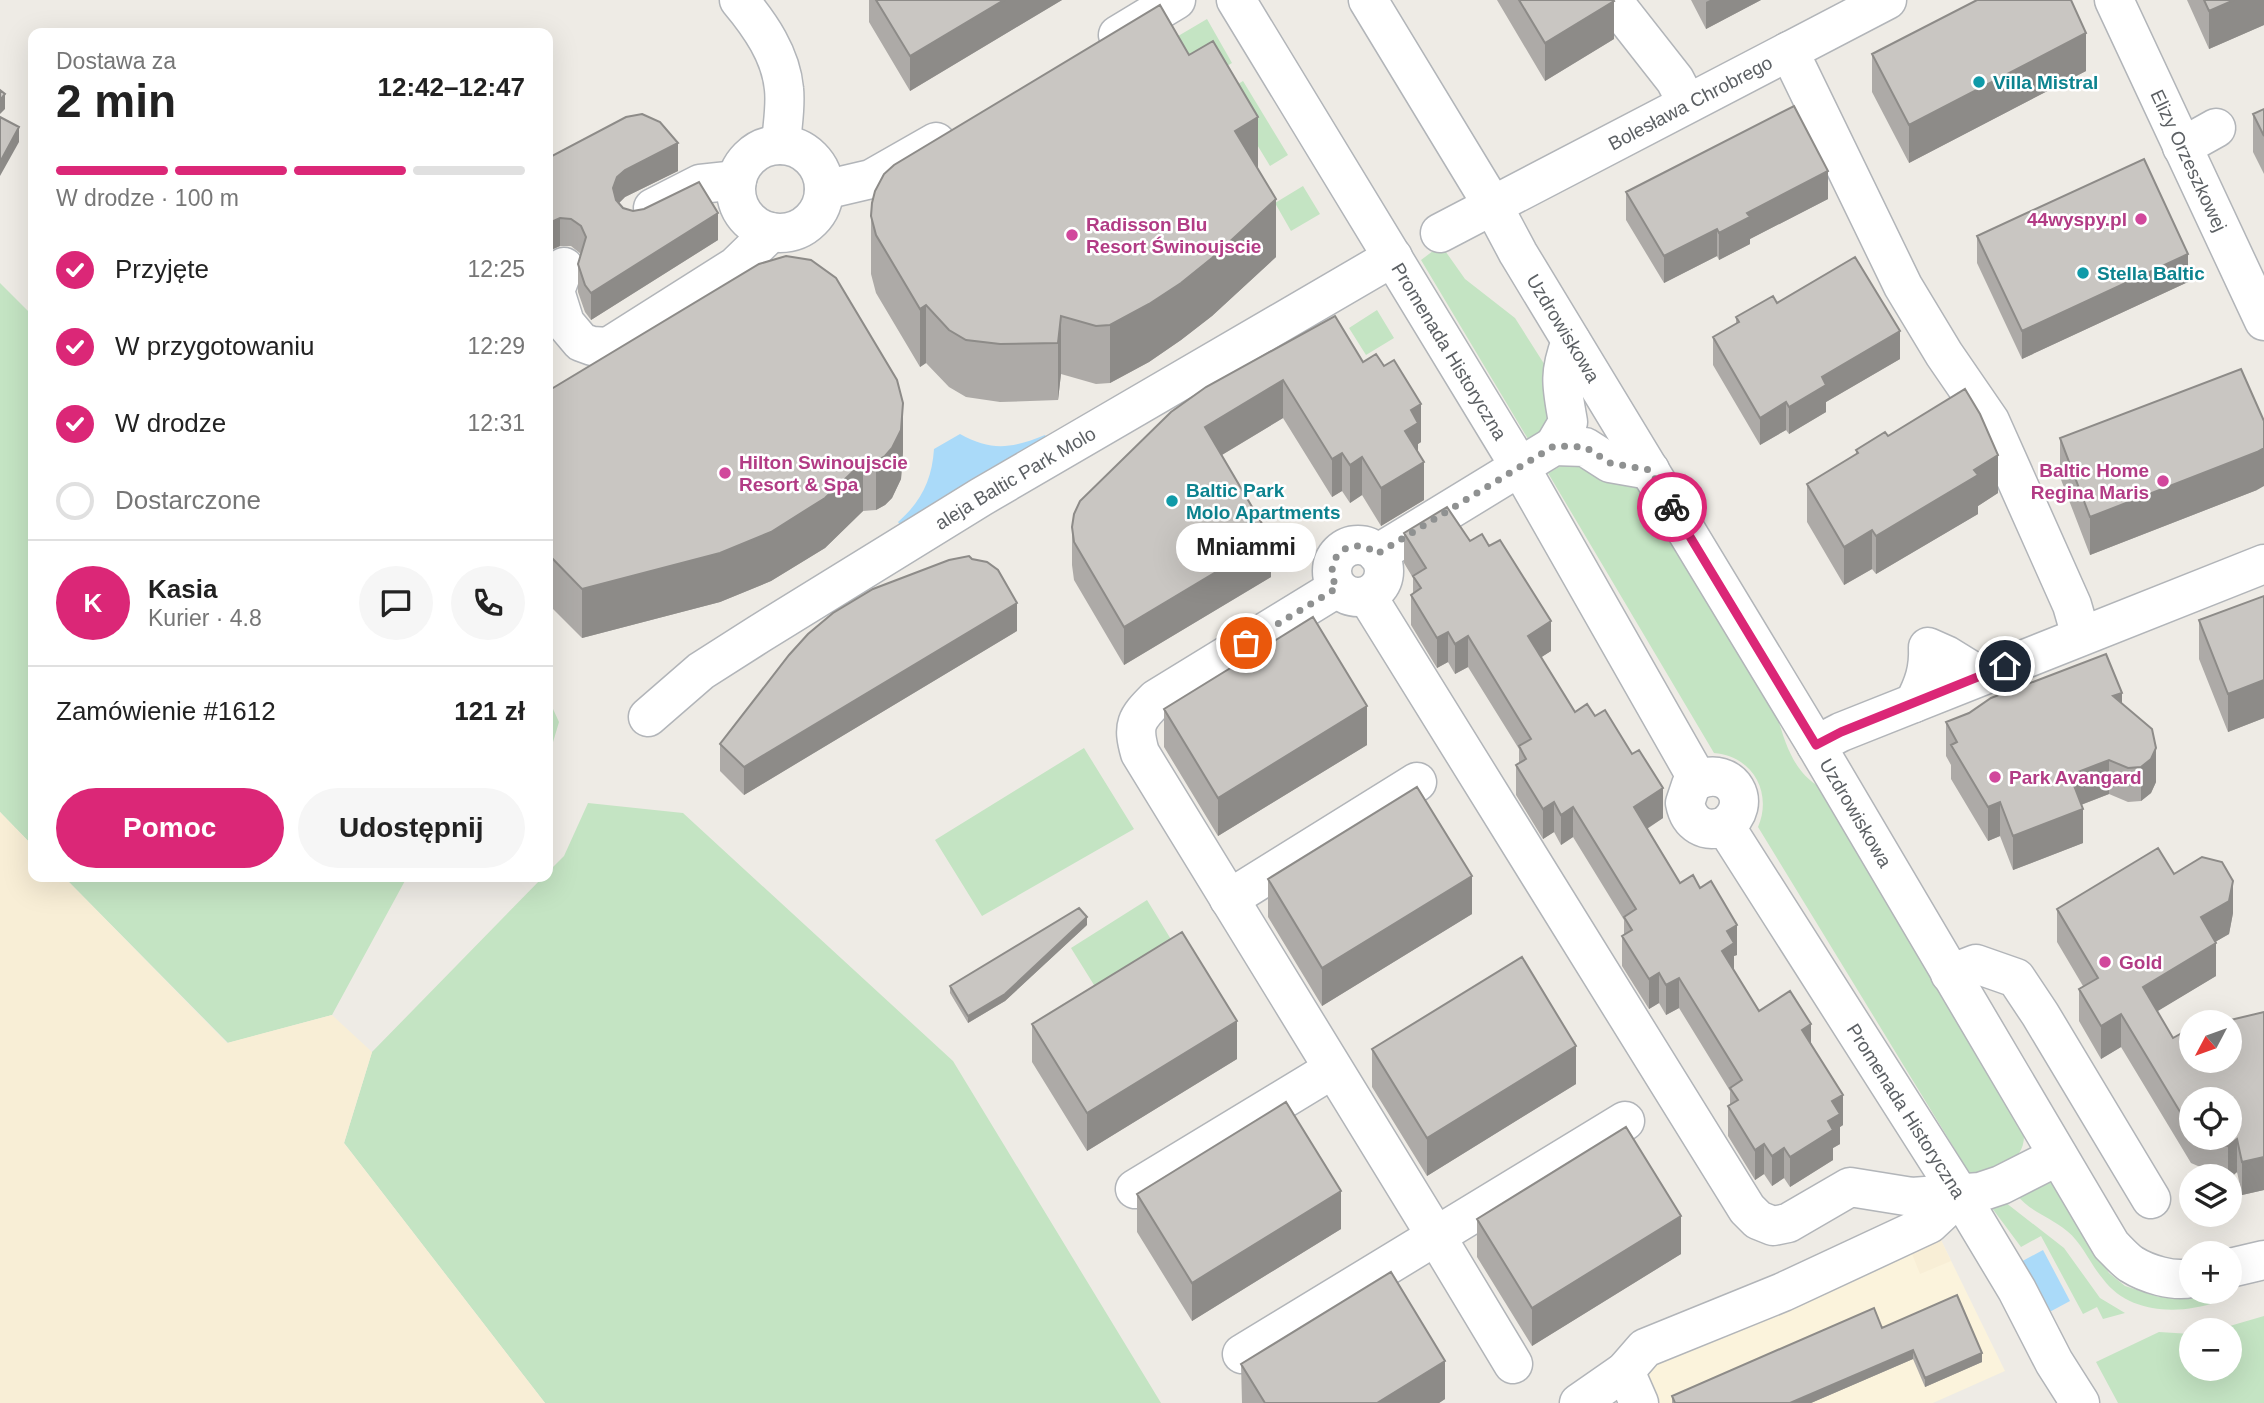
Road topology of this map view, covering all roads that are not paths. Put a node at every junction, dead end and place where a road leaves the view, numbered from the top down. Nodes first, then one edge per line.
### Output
1 (740, 0) edge
2 (1176, 0) edge
3 (1236, 0) edge
4 (1368, 0) edge
5 (1887, 0) edge
6 (2114, 0) edge
7 (1614, 1) edge
8 (1789, 51) junction
9 (1085, 55) edge
10 (1687, 103) junction
11 (968, 124) edge
12 (2216, 128) dead end
13 (781, 145) junction
14 (2182, 146) junction
15 (737, 180) junction
16 (824, 190) junction
17 (1493, 206) junction
18 (635, 217) edge
19 (771, 232) junction
20 (1440, 233) dead end
21 (1393, 257) junction
22 (564, 267) dead end
23 (2264, 321) edge
24 (1571, 341) junction
25 (1554, 446) junction
26 (1520, 467) junction
27 (1650, 470) junction
28 (2264, 564) edge
29 (1352, 592) junction
30 (2081, 636) junction
31 (1980, 676) junction
32 (1914, 702) junction
33 (648, 717) dead end
34 (1816, 745) junction
35 (1417, 782) dead end
36 (1229, 899) junction
37 (1950, 974) junction
38 (1333, 1069) junction
39 (2102, 1119) junction
40 (1625, 1121) dead end
41 (2050, 1142) junction
42 (1135, 1189) dead end
43 (1960, 1195) junction
44 (2151, 1199) dead end
45 (1436, 1236) junction
46 (2264, 1260) edge
47 (2242, 1265) edge
48 (2179, 1279) edge
49 (1242, 1354) dead end
50 (1513, 1364) dead end
51 (1632, 1387) edge
52 (1579, 1403) edge
53 (2080, 1403) edge

1 - 13 street
2 - 9 street
3 - 21 street, Promenada Historyczna
4 - 17 street, Uzdrowiskowa
5 - 8 street, Bolesława Chrobrego
6 - 14 street, Elizy Orzeszkowej
7 - 10 street
8 - 10 street, Bolesława Chrobrego
8 - 30 street
10 - 17 street, Bolesława Chrobrego
11 - 16 street
12 - 14 street
13 - 15 street
13 - 16 street
14 - 23 street, Elizy Orzeszkowej
15 - 18 street
15 - 19 street
16 - 19 street
17 - 20 street
17 - 24 street, Uzdrowiskowa
19 - 22 street
21 - 26 street, Promenada Historyczna
21 - 33 street, aleja Baltic Park Molo
24 - 25 street
24 - 27 street, Uzdrowiskowa
25 - 26 street
25 - 27 street
26 - 29 street
26 - 43 street, Promenada Historyczna
27 - 34 street, Uzdrowiskowa
28 - 30 street
29 - 36 street
29 - 43 street
30 - 31 street
31 - 32 street
31 - 32 street
32 - 34 street
34 - 37 street, Uzdrowiskowa
35 - 36 street
36 - 38 street
37 - 39 street
37 - 41 street, Uzdrowiskowa
38 - 42 street
38 - 45 street
39 - 41 street
39 - 44 street
40 - 45 street
41 - 43 street
41 - 48 street, Uzdrowiskowa
43 - 51 street
43 - 53 street, Promenada Historyczna
45 - 49 street
45 - 50 street
46 - 47 street
51 - 52 street

